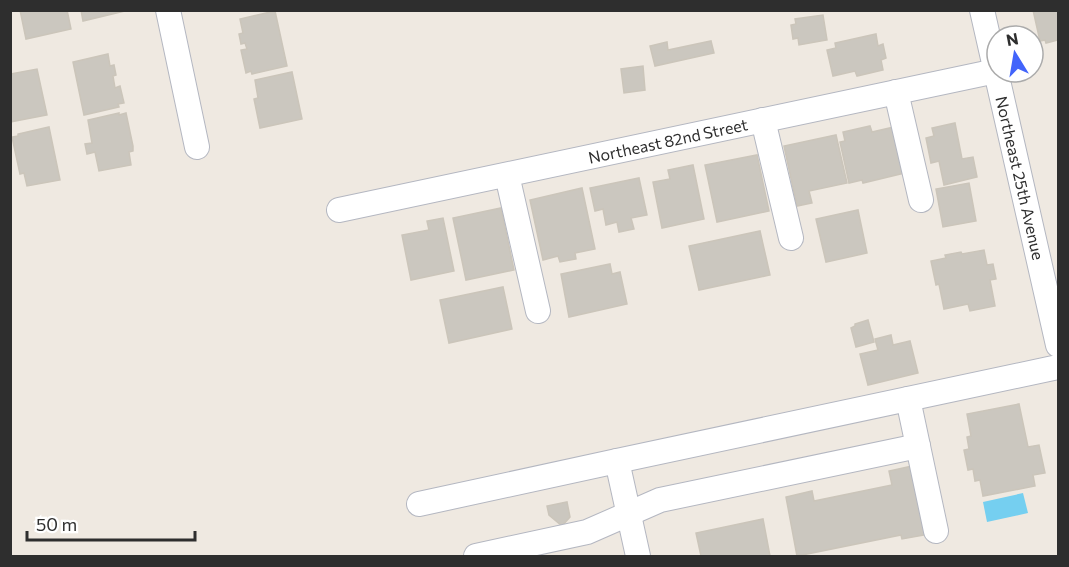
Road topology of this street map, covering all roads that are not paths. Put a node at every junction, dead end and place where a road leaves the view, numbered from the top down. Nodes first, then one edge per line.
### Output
1 (168, 10) edge
2 (985, 73) edge
3 (999, 84) edge
4 (896, 92) junction
5 (764, 120) junction
6 (197, 147) dead end
7 (507, 175) junction
8 (921, 200) dead end
9 (339, 210) dead end
10 (790, 238) dead end
11 (538, 311) dead end
12 (1059, 345) edge
13 (1059, 367) edge
14 (908, 399) junction
15 (918, 446) junction
16 (617, 461) junction
17 (419, 504) dead end
18 (629, 514) junction
19 (936, 531) dead end
20 (476, 556) edge
21 (638, 556) edge

1 - 6 street
2 - 4 street, Northeast 82nd Street
3 - 12 street, Northeast 25th Avenue
4 - 5 street, Northeast 82nd Street
4 - 8 street
5 - 7 street, Northeast 82nd Street
5 - 10 street
7 - 9 street, Northeast 82nd Street
7 - 11 street
13 - 14 street
14 - 15 street
14 - 16 street
15 - 18 street
15 - 19 street
16 - 17 street
16 - 18 street
18 - 20 street
18 - 21 street

